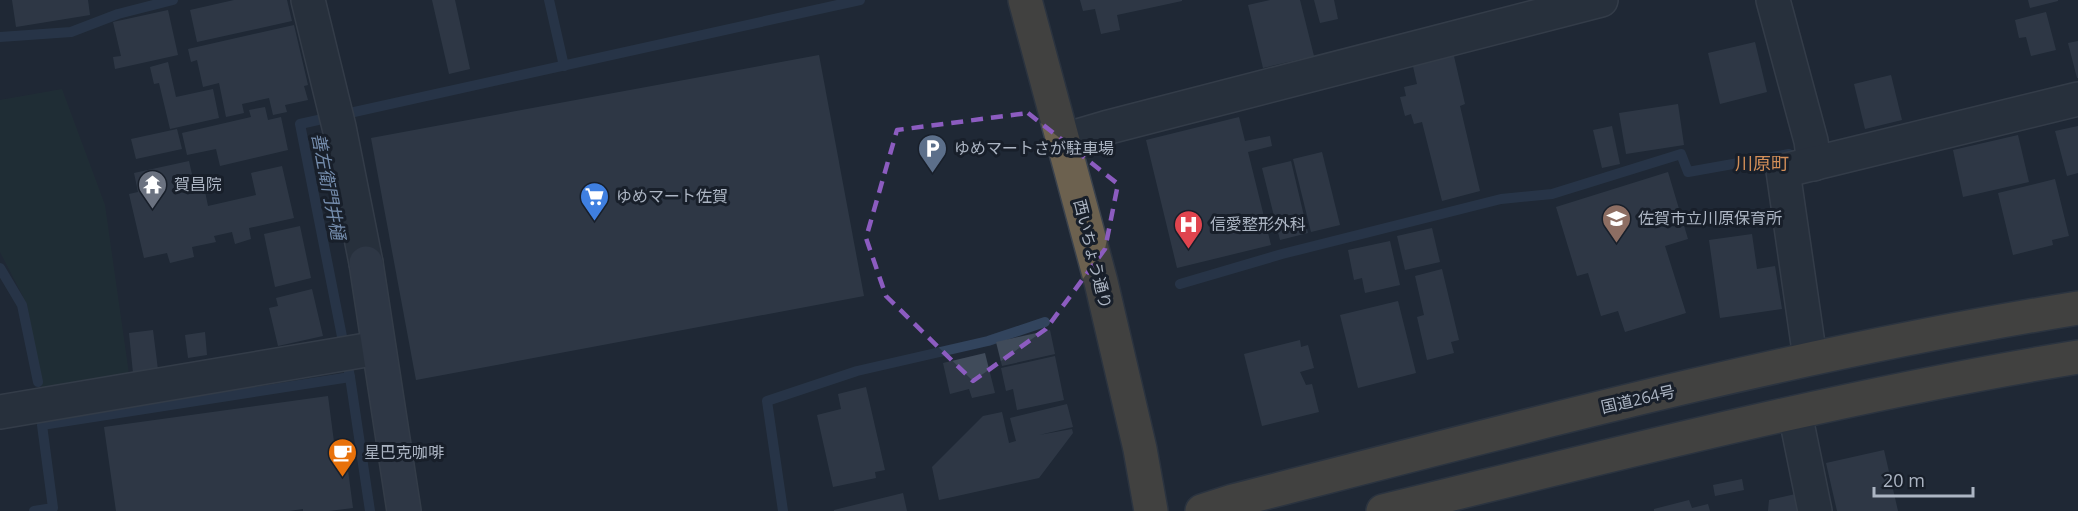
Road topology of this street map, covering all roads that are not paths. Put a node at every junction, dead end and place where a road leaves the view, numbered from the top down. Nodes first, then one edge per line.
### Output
1 (308, 0) edge
2 (1025, 0) edge
3 (1601, 0) edge
4 (1773, 0) edge
5 (2078, 99) edge
6 (1064, 140) junction
7 (1812, 152) junction
8 (2078, 308) edge
9 (358, 352) junction
10 (2078, 357) edge
11 (1810, 358) junction
12 (0, 412) edge
13 (1795, 413) junction
14 (404, 511) edge
15 (1151, 511) edge
16 (1202, 511) edge
17 (1383, 511) edge
18 (1815, 511) edge

1 - 9 street
2 - 6 highway, 西いちょう通り
3 - 6 street
4 - 7 street
5 - 7 street
6 - 15 highway, 西いちょう通り
7 - 11 street
8 - 11 highway, 国道264号
9 - 12 street
9 - 14 street
10 - 13 highway
11 - 16 highway, 国道264号
13 - 17 highway
13 - 18 street

